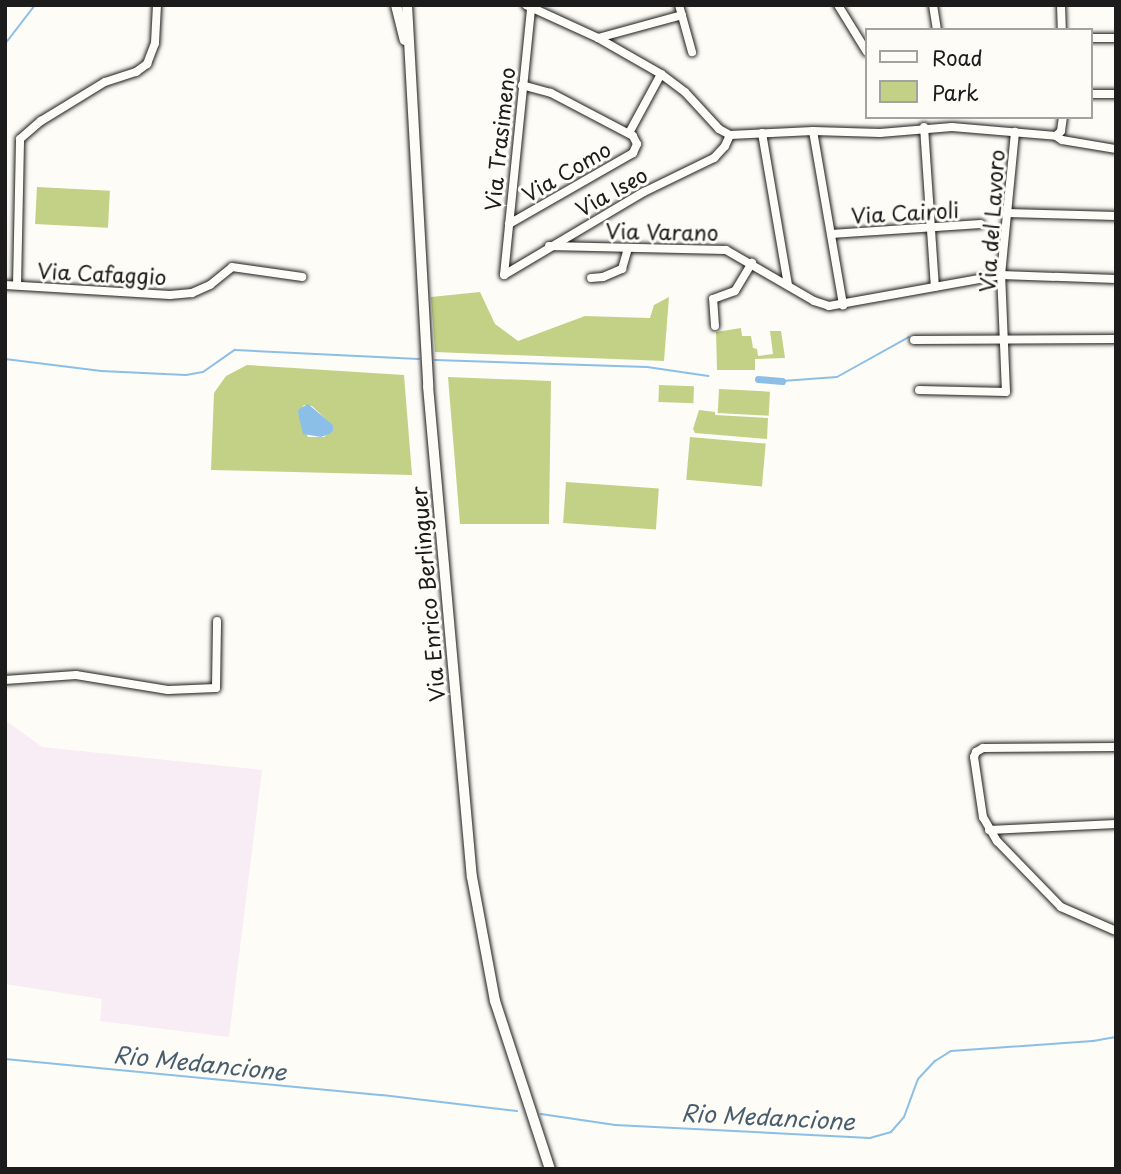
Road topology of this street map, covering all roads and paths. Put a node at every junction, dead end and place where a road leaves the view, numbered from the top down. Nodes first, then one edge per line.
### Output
1 (158, 5) edge
2 (396, 5) edge
3 (407, 5) edge
4 (679, 5) edge
5 (838, 5) edge
6 (933, 5) edge
7 (1061, 5) edge
8 (529, 6) edge
9 (682, 15) junction
10 (937, 28) edge
11 (1062, 28) edge
12 (598, 38) junction
13 (1093, 38) edge
14 (1116, 38) edge
15 (409, 49) junction
16 (866, 50) edge
17 (692, 52) dead end
18 (661, 74) junction
19 (522, 85) junction
20 (1093, 94) edge
21 (1116, 94) edge
22 (912, 119) edge
23 (1063, 119) edge
24 (952, 122) edge
25 (920, 127) junction
26 (813, 131) junction
27 (762, 132) junction
28 (1015, 132) junction
29 (629, 134) junction
30 (730, 135) junction
31 (1056, 136) junction
32 (1116, 149) edge
33 (1007, 213) junction
34 (1116, 216) edge
35 (509, 224) junction
36 (981, 224) dead end
37 (931, 228) junction
38 (831, 234) junction
39 (549, 246) junction
40 (628, 248) junction
41 (752, 263) junction
42 (505, 275) joint
43 (1001, 275) junction
44 (302, 277) dead end
45 (591, 278) dead end
46 (1116, 279) edge
47 (5, 285) edge
48 (17, 285) junction
49 (788, 285) junction
50 (935, 287) junction
51 (843, 305) junction
52 (715, 326) dead end
53 (1116, 339) edge
54 (914, 340) dead end
55 (1005, 340) junction
56 (919, 390) dead end
57 (217, 621) dead end
58 (5, 680) edge
59 (1116, 747) edge
60 (1116, 824) edge
61 (989, 830) junction
62 (1116, 931) edge
63 (550, 1169) edge

1 - 48 street
2 - 15 main road
3 - 15 main road, Via Enrico Berlinguer
4 - 9 street
5 - 16 street
6 - 10 street
7 - 11 street
8 - 12 street
8 - 19 street, Via Trasimeno
9 - 12 street
9 - 17 street
12 - 18 street
13 - 14 street
15 - 63 main road, Via Enrico Berlinguer
18 - 29 street, Via Como
18 - 30 street
19 - 29 street
19 - 35 street, Via Trasimeno
20 - 21 street
22 - 25 street
23 - 31 street
24 - 25 street
24 - 28 street
25 - 26 street
25 - 37 street
26 - 27 street
26 - 38 street
27 - 30 street
27 - 49 street
28 - 31 street
28 - 33 street, Via del Lavoro
29 - 35 street, Via Como
30 - 39 street, Via Iseo
31 - 32 street
33 - 34 street
33 - 43 street, Via del Lavoro
35 - 42 street, Via Trasimeno
36 - 37 street, Via Cairoli
37 - 38 street, Via Cairoli
37 - 50 street
38 - 51 street
39 - 40 street, Via Varano
39 - 42 street, Via Iseo
40 - 41 street, Via Varano
40 - 45 street
41 - 49 street, Via Varano
41 - 52 street
43 - 46 street
43 - 50 street
43 - 55 street, Via del Lavoro
44 - 48 street, Via Cafaggio
47 - 48 street, Via Cafaggio
49 - 51 street, Via Varano
50 - 51 street
53 - 55 street
54 - 55 street
55 - 56 street, Via del Lavoro
57 - 58 street
59 - 61 street
60 - 61 street
61 - 62 street

